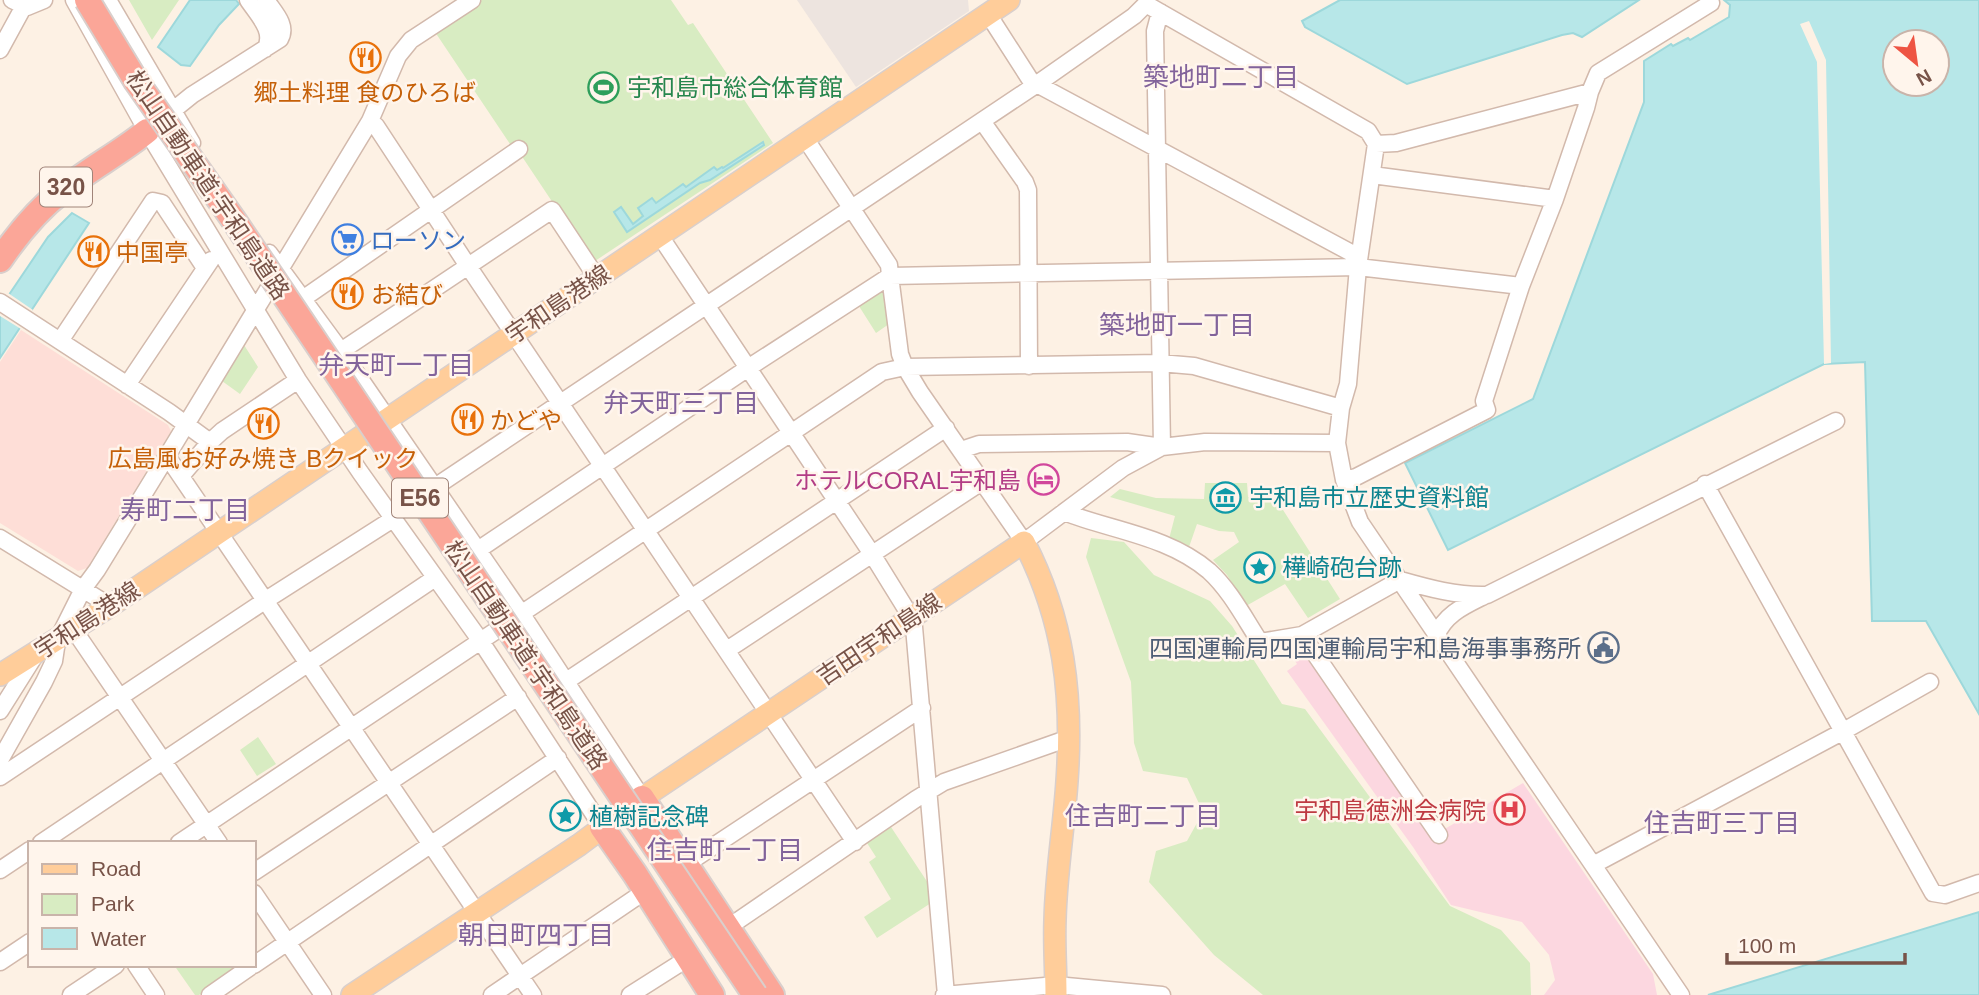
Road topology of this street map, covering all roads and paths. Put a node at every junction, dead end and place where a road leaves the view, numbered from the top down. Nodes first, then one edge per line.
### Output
1 (44, 0) edge
2 (74, 0) edge
3 (88, 0) edge
4 (108, 0) edge
5 (248, 0) edge
6 (266, 0) edge
7 (472, 0) edge
8 (1009, 0) edge
9 (17, 3) edge
10 (1711, 3) dead end
11 (1149, 5) edge
12 (988, 14) junction
13 (265, 49) junction
14 (0, 51) edge
15 (1037, 85) junction
16 (1590, 92) junction
17 (173, 110) junction
18 (370, 121) junction
19 (982, 121) junction
20 (147, 131) junction
21 (805, 138) junction
22 (1376, 144) junction
23 (519, 149) dead end
24 (1157, 149) junction
25 (1372, 175) junction
26 (184, 193) junction
27 (1555, 199) junction
28 (164, 205) junction
29 (852, 207) junction
30 (431, 209) junction
31 (660, 236) junction
32 (218, 249) junction
33 (0, 260) edge
34 (1358, 262) junction
35 (468, 266) junction
36 (205, 268) junction
37 (281, 268) junction
38 (1158, 271) junction
39 (1027, 272) junction
40 (890, 276) junction
41 (597, 278) junction
42 (1521, 286) junction
43 (304, 298) junction
44 (1, 302) edge
45 (706, 306) junction
46 (255, 311) junction
47 (514, 334) junction
48 (60, 341) junction
49 (341, 351) junction
50 (1160, 363) junction
51 (1029, 366) junction
52 (905, 367) junction
53 (748, 368) junction
54 (298, 380) junction
55 (127, 385) junction
56 (560, 402) junction
57 (1341, 408) junction
58 (388, 419) junction
59 (1836, 421) dead end
60 (186, 424) junction
61 (946, 428) junction
62 (791, 433) junction
63 (210, 442) junction
64 (1337, 443) junction
65 (1162, 447) junction
66 (344, 450) junction
67 (961, 450) junction
68 (167, 456) junction
69 (602, 466) junction
70 (181, 476) junction
71 (983, 481) junction
72 (1344, 481) junction
73 (1705, 484) junction
74 (435, 487) junction
75 (837, 501) junction
76 (1064, 512) junction
77 (393, 519) junction
78 (646, 530) junction
79 (219, 533) junction
80 (0, 538) edge
81 (1024, 542) junction
82 (478, 550) junction
83 (872, 554) junction
84 (435, 578) junction
85 (1400, 580) junction
86 (83, 589) junction
87 (1486, 595) junction
88 (691, 598) junction
89 (266, 600) junction
90 (110, 606) junction
91 (521, 613) junction
92 (911, 617) junction
93 (65, 635) junction
94 (1302, 635) junction
95 (1436, 636) junction
96 (480, 640) junction
97 (727, 650) junction
98 (35, 654) junction
99 (308, 663) junction
100 (0, 675) edge
101 (565, 681) junction
102 (1930, 682) dead end
103 (518, 697) junction
104 (121, 698) junction
105 (922, 708) junction
106 (0, 711) edge
107 (768, 712) junction
108 (351, 727) junction
109 (1842, 732) junction
110 (1069, 738) junction
111 (558, 758) junction
112 (0, 760) edge
113 (164, 760) junction
114 (0, 777) edge
115 (813, 779) junction
116 (389, 783) junction
117 (929, 791) junction
118 (642, 798) junction
119 (207, 824) junction
120 (602, 827) junction
121 (1438, 835) dead end
122 (48, 841) edge
123 (183, 841) edge
124 (218, 841) edge
125 (855, 842) junction
126 (430, 845) junction
127 (28, 851) edge
128 (683, 852) junction
129 (1593, 865) junction
130 (0, 870) edge
131 (256, 872) edge
132 (1979, 883) edge
133 (637, 885) junction
134 (256, 896) edge
135 (477, 912) junction
136 (736, 922) junction
137 (287, 942) junction
138 (28, 943) edge
139 (0, 962) edge
140 (682, 962) junction
141 (256, 963) edge
142 (113, 967) edge
143 (137, 967) edge
144 (250, 967) edge
145 (521, 976) junction
146 (1677, 989) edge
147 (1056, 990) edge
148 (71, 995) edge
149 (156, 995) edge
150 (210, 995) edge
151 (323, 995) edge
152 (352, 995) edge
153 (492, 995) edge
154 (533, 995) edge
155 (630, 995) edge
156 (702, 995) edge
157 (712, 995) edge
158 (755, 995) edge
159 (772, 995) edge
160 (785, 995) edge
161 (945, 995) edge
162 (1162, 995) edge

1 - 9 street
2 - 20 street
3 - 158 highway, 松山自動車道;宇和島道路 / E56, bridge
4 - 17 street
5 - 13 street
6 - 13 street
7 - 18 street
8 - 12 main road, 宇和島港線
9 - 14 street
10 - 16 street
11 - 15 street
11 - 22 street
11 - 24 street
12 - 15 street
12 - 21 main road, 宇和島港線
13 - 17 street
15 - 19 street
15 - 24 street
16 - 22 street
16 - 27 street
17 - 20 street
17 - 37 street
18 - 30 street
18 - 37 street
19 - 29 street
19 - 39 street
20 - 26 street
20 - 33 highway, 320
21 - 29 street
21 - 31 main road, 宇和島港線
22 - 25 street
23 - 30 street
24 - 34 street
24 - 38 street
25 - 27 street
25 - 34 street
26 - 28 street
26 - 32 street
27 - 42 street
28 - 36 street
28 - 48 street
29 - 40 street
29 - 45 street
30 - 35 street
30 - 43 street
31 - 41 main road, 宇和島港線
31 - 45 street
32 - 36 street
32 - 46 street
34 - 38 street
34 - 42 street
34 - 57 street
35 - 41 street
35 - 47 street
35 - 49 street
36 - 55 street
37 - 43 street
37 - 46 street
38 - 39 street
38 - 50 street
39 - 40 street
39 - 51 street
40 - 52 street
40 - 53 street
41 - 47 main road, 宇和島港線
42 - 72 street
43 - 49 street
44 - 48 street
45 - 53 street
45 - 56 street
46 - 54 street
46 - 60 street
47 - 56 street
47 - 58 main road, 宇和島港線
48 - 55 street
49 - 58 street
50 - 51 street
50 - 57 street
50 - 65 street
51 - 52 street
52 - 61 street
52 - 62 street
53 - 62 street
53 - 69 street
54 - 63 street
54 - 66 street
55 - 60 street
56 - 69 street
56 - 74 street
57 - 64 street
58 - 66 main road, 宇和島港線
58 - 74 street
59 - 73 street
60 - 63 street
60 - 68 street
61 - 67 street
61 - 75 street
62 - 75 street
62 - 78 street
63 - 70 street
64 - 65 street
64 - 72 street
65 - 67 street
65 - 76 street
66 - 77 street
66 - 79 main road, 宇和島港線
67 - 71 street
68 - 70 street
68 - 86 street
69 - 78 street
69 - 82 street
70 - 79 street
71 - 81 street
71 - 83 street
72 - 85 street
73 - 87 street
73 - 109 street
74 - 82 street
75 - 83 street
75 - 88 street
76 - 81 street
76 - 94 street
77 - 84 street
77 - 89 street
78 - 88 street
78 - 91 street
79 - 89 street
79 - 90 main road, 宇和島港線
80 - 86 street
81 - 92 main road, 吉田宇和島線
81 - 110 main road
82 - 91 street
83 - 92 street
83 - 97 street
84 - 96 street
84 - 99 street
85 - 87 street
85 - 94 street
85 - 95 street
86 - 90 street
86 - 93 street
87 - 95 street
88 - 97 street
88 - 101 street
89 - 99 street
89 - 104 street
90 - 93 main road, 宇和島港線
91 - 96 street
91 - 101 street
92 - 105 street
92 - 107 main road, 吉田宇和島線
93 - 98 main road, 宇和島港線
93 - 104 street
93 - 112 street
94 - 121 street
95 - 129 street
96 - 103 street
96 - 108 street
97 - 107 street
98 - 100 main road, 宇和島港線
98 - 106 street
99 - 108 street
99 - 113 street
101 - 118 street
102 - 109 street
103 - 111 street
103 - 116 street
104 - 113 street
104 - 114 street
105 - 115 street
105 - 117 street
107 - 115 street
107 - 118 main road, 吉田宇和島線
108 - 116 street
108 - 119 street
109 - 129 street
109 - 132 street
110 - 117 street
110 - 147 main road
111 - 120 street
111 - 126 street
113 - 119 street
113 - 122 street
115 - 125 street
115 - 128 street
116 - 126 street
116 - 131 street
117 - 125 street
117 - 161 street
118 - 120 main road, 吉田宇和島線
118 - 128 highway
119 - 123 street
119 - 124 street
120 - 133 highway
120 - 135 main road, 吉田宇和島線
125 - 136 street
126 - 135 street
126 - 137 street
127 - 130 street
128 - 136 street
128 - 159 highway
129 - 146 street
133 - 140 street
133 - 145 street
133 - 157 highway
134 - 137 street
135 - 145 street
135 - 152 main road, 吉田宇和島線
136 - 160 street
137 - 141 street
137 - 151 street
138 - 139 street
140 - 155 street
140 - 156 street
142 - 148 street
143 - 149 street
144 - 150 street
145 - 153 street
145 - 154 street
147 - 161 street
147 - 162 street

